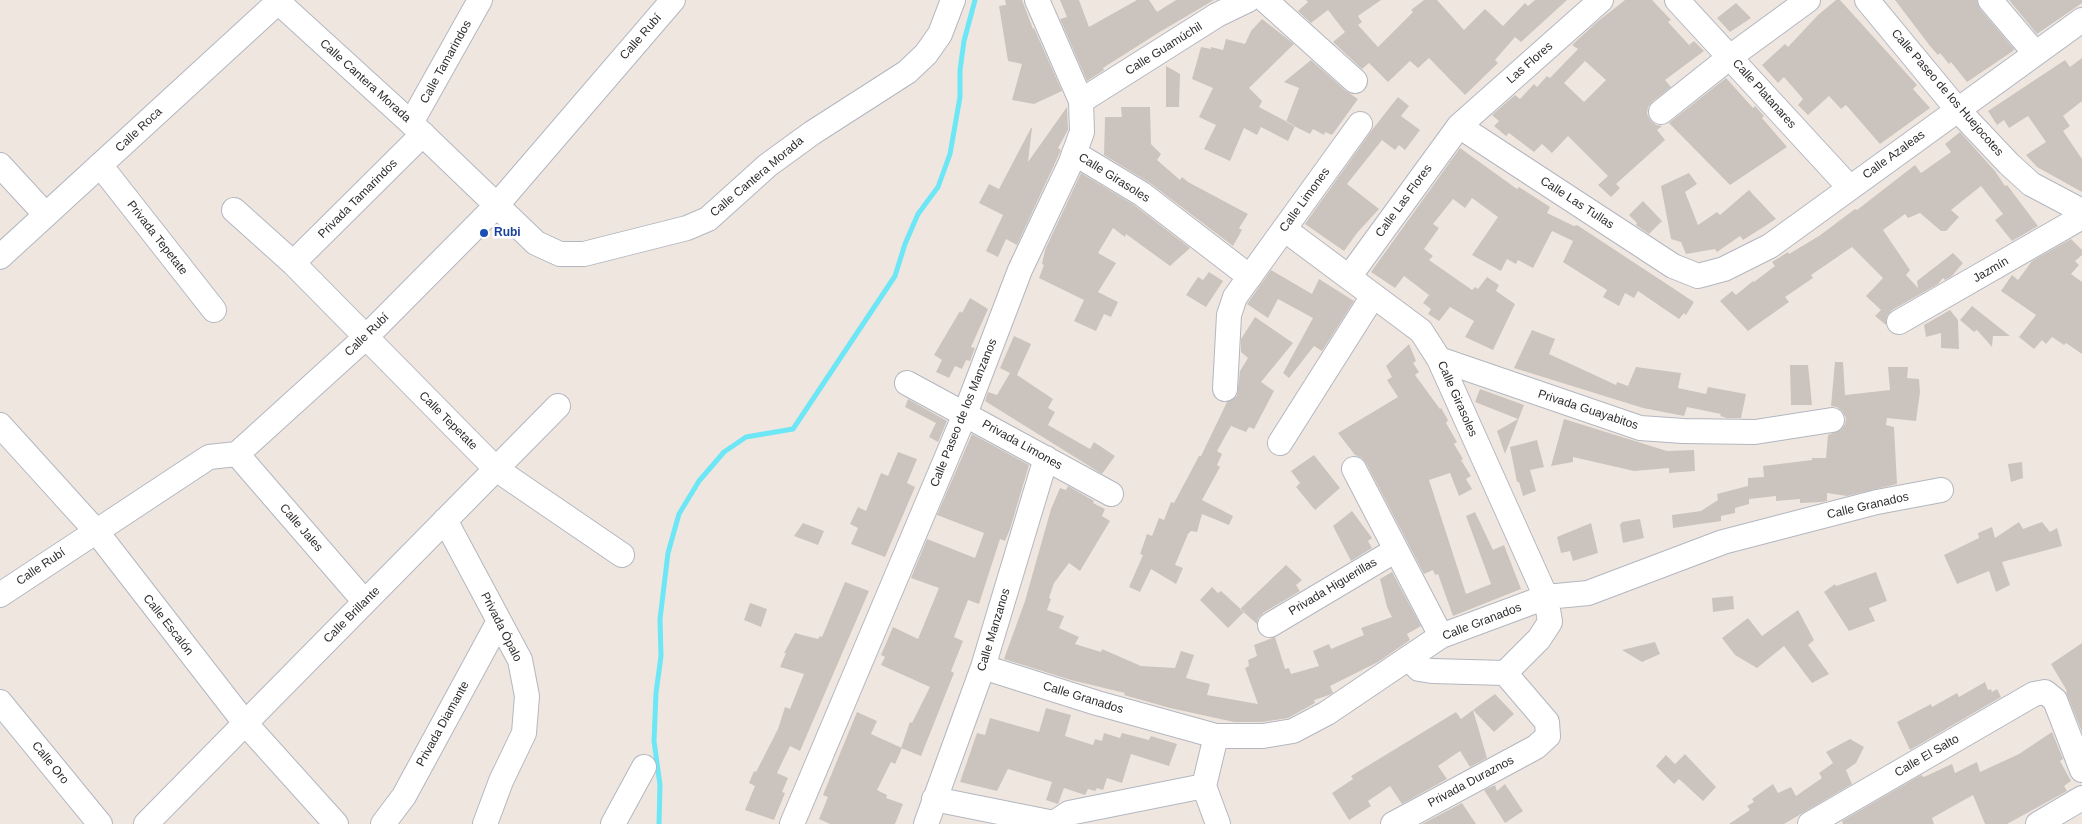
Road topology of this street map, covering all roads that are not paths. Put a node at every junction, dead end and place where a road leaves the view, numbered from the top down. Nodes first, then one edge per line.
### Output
1 (480, 0) edge
2 (673, 0) edge
3 (953, 0) edge
4 (1037, 0) edge
5 (1248, 0) edge
6 (1266, 0) edge
7 (1601, 0) edge
8 (1677, 0) edge
9 (1808, 0) edge
10 (1866, 0) edge
11 (1990, 0) edge
12 (277, 1) edge
13 (2082, 20) edge
14 (2035, 53) junction
15 (1730, 57) junction
16 (1355, 81) dead end
17 (1082, 101) junction
18 (1957, 109) junction
19 (1661, 112) dead end
20 (1360, 124) dead end
21 (1459, 126) junction
22 (417, 129) junction
23 (1074, 153) junction
24 (0, 165) edge
25 (100, 166) junction
26 (1850, 188) junction
27 (496, 206) junction
28 (234, 210) dead end
29 (2082, 211) edge
30 (46, 215) junction
31 (2082, 217) edge
32 (1284, 229) junction
33 (0, 257) edge
34 (294, 263) junction
35 (1250, 276) junction
36 (1698, 276) joint
37 (1349, 277) junction
38 (1373, 296) junction
39 (214, 310) dead end
40 (1899, 322) dead end
41 (366, 337) junction
42 (1439, 358) junction
43 (907, 383) dead end
44 (1225, 389) dead end
45 (558, 406) dead end
46 (965, 414) junction
47 (1832, 420) dead end
48 (0, 425) edge
49 (1280, 443) dead end
50 (237, 454) junction
51 (1046, 458) junction
52 (496, 469) junction
53 (1354, 469) dead end
54 (1941, 490) dead end
55 (1111, 494) dead end
56 (446, 520) junction
57 (96, 531) junction
58 (1396, 550) junction
59 (622, 555) dead end
60 (0, 595) edge
61 (1546, 597) junction
62 (365, 602) junction
63 (499, 621) junction
64 (1270, 625) dead end
65 (1441, 636) junction
66 (1408, 658) junction
67 (983, 667) junction
68 (1505, 673) junction
69 (0, 702) edge
70 (245, 723) junction
71 (1216, 736) junction
72 (2081, 765) edge
73 (644, 767) dead end
74 (1204, 786) junction
75 (2082, 798) edge
76 (934, 799) junction
77 (1821, 821) edge
78 (1054, 823) edge
79 (100, 824) edge
80 (146, 824) edge
81 (336, 824) edge
82 (383, 824) edge
83 (485, 824) edge
84 (613, 824) edge
85 (792, 824) edge
86 (926, 824) edge
87 (1218, 824) edge
88 (1393, 824) edge
89 (2038, 824) edge

1 - 22 street, Calle Tamarindos
2 - 27 street, Calle Rubí
3 - 27 street, Calle Cantera Morada
4 - 17 street, Calle Paseo de los Manzanos
5 - 17 street, Calle Guamúchil
6 - 16 street
7 - 21 street, Las Flores
8 - 15 street, Calle Platanares
9 - 15 street
10 - 18 street, Calle Paseo de los Huejocotes
11 - 14 street
12 - 22 street, Calle Cantera Morada
12 - 25 street, Calle Roca
13 - 14 street, Calle Azaleas
14 - 18 street, Calle Azaleas
15 - 19 street
15 - 26 street, Calle Platanares
17 - 23 street, Calle Paseo de los Manzanos
18 - 26 street, Calle Azaleas
18 - 29 street, Calle Paseo de los Huejocotes
20 - 32 street, Calle Limones
21 - 36 street, Calle Las Tullas
21 - 37 street, Calle Las Flores
22 - 27 street, Calle Cantera Morada
22 - 34 street, Privada Tamarindos
23 - 35 street, Calle Girasoles
23 - 46 street, Calle Paseo de los Manzanos
24 - 30 street
25 - 30 street, Calle Roca
25 - 39 street, Privada Tepetate
26 - 36 street, Calle Azaleas
27 - 41 street, Calle Rubí
28 - 34 street
30 - 33 street, Calle Roca
31 - 40 street, Jazmín
32 - 35 street, Calle Limones
32 - 37 street, Calle Girasoles
34 - 41 street, Calle Tepetate
35 - 44 street
37 - 38 street, Calle Girasoles
38 - 42 street, Calle Girasoles
38 - 49 street
41 - 50 street, Calle Rubí
41 - 52 street, Calle Tepetate
42 - 47 street, Privada Guayabitos
42 - 61 street, Calle Girasoles
43 - 46 street, Privada Limones
45 - 52 street, Calle Brillante
46 - 51 street, Privada Limones
46 - 85 street, Calle Paseo de los Manzanos
48 - 57 street, Calle Escalón
50 - 57 street, Calle Rubí
50 - 62 street, Calle Jales
51 - 55 street, Privada Limones
51 - 67 street, Calle Manzanos
52 - 56 street, Calle Brillante
52 - 59 street, Calle Tepetate
53 - 58 street
54 - 61 street, Calle Granados
56 - 62 street, Calle Brillante
56 - 63 street, Privada Ópalo
57 - 60 street, Calle Rubí
57 - 70 street, Calle Escalón
58 - 64 street, Privada Higuerillas
58 - 65 street
61 - 65 street, Calle Granados
61 - 68 street, Calle Girasoles
62 - 70 street, Calle Brillante
63 - 82 street, Privada Diamante
63 - 83 street, Privada Ópalo
65 - 66 street, Calle Granados
66 - 68 street
66 - 71 street, Calle Granados
67 - 71 street, Calle Granados
67 - 76 street, Calle Manzanos
68 - 88 street, Privada Duraznos
69 - 79 street, Calle Oro
70 - 80 street, Calle Brillante
70 - 81 street, Calle Escalón
71 - 74 street
72 - 77 street, Calle El Salto
73 - 84 street
74 - 78 street
74 - 87 street
75 - 89 street
76 - 78 street
76 - 86 street, Calle Manzanos

